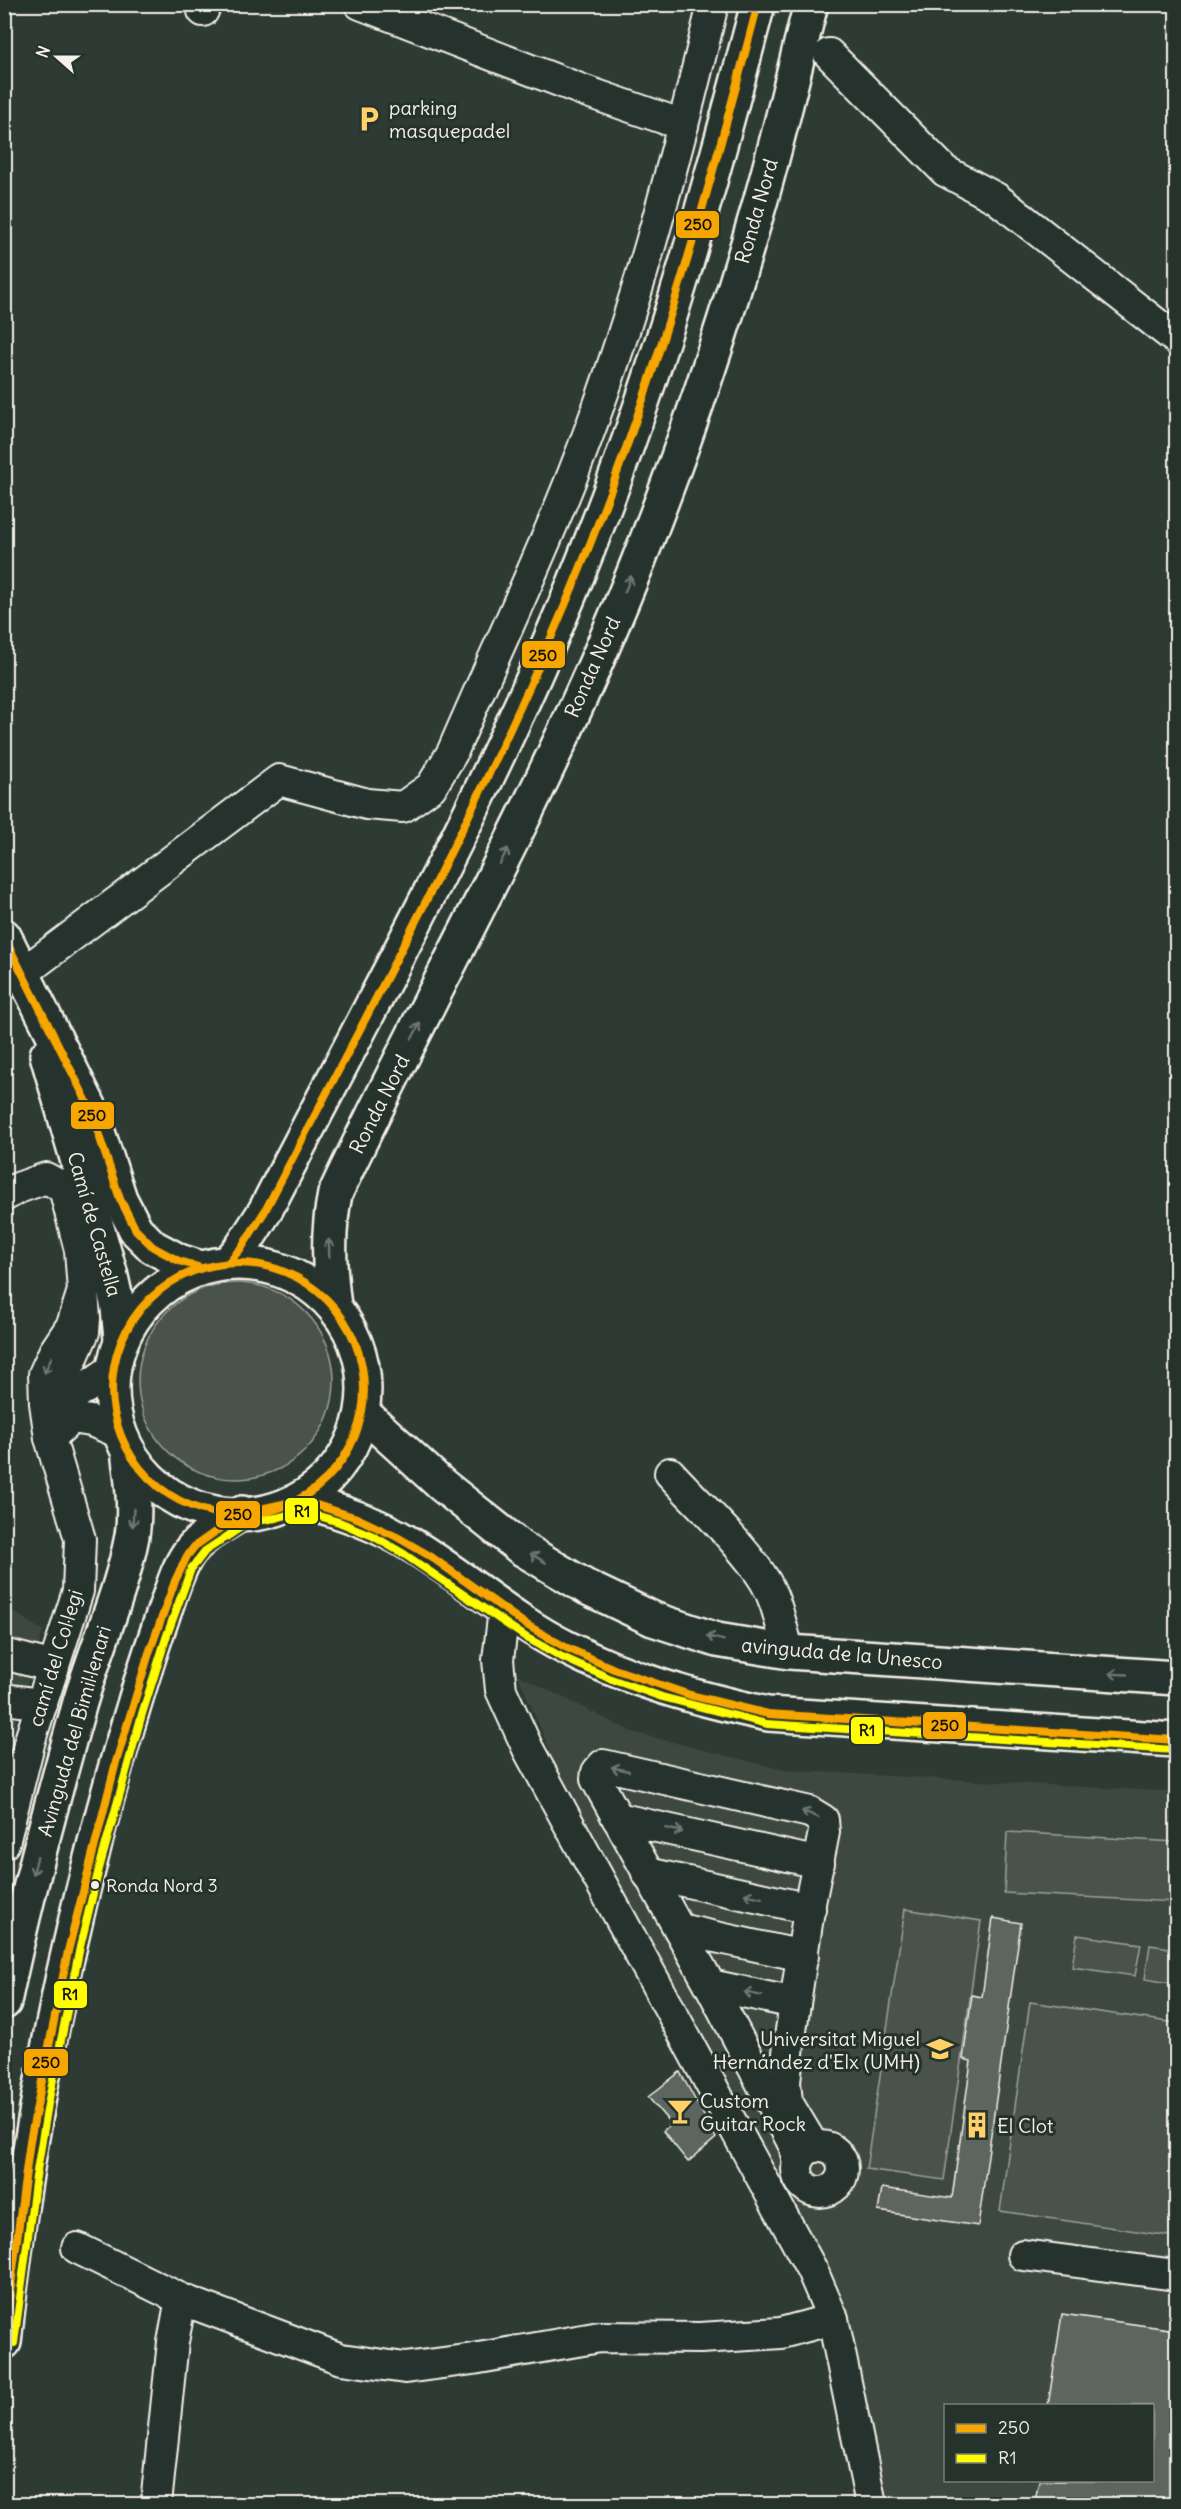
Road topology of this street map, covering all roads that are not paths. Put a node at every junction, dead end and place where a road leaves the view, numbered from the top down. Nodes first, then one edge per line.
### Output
1 (360, 4) edge
2 (712, 4) edge
3 (758, 4) edge
4 (811, 4) edge
5 (829, 54) dead end
6 (683, 125) junction
7 (1176, 339) edge
8 (4, 936) edge
9 (24, 972) junction
10 (4, 1196) edge
11 (214, 1265) junction
12 (82, 1294) junction
13 (334, 1306) junction
14 (118, 1354) junction
15 (86, 1388) junction
16 (363, 1413) junction
17 (50, 1438) junction
18 (125, 1446) junction
19 (670, 1473) dead end
20 (301, 1500) junction
21 (242, 1513) junction
22 (504, 1610) junction
23 (789, 1652) junction
24 (4, 1654) edge
25 (54, 1667) junction
26 (1176, 1678) edge
27 (4, 1699) edge
28 (42, 1704) junction
29 (1176, 1740) edge
30 (617, 1818) junction
31 (7, 1826) edge
32 (819, 1863) junction
33 (647, 1873) junction
34 (810, 1909) junction
35 (679, 1929) junction
36 (803, 1956) junction
37 (710, 1985) junction
38 (4, 2002) edge
39 (795, 2003) junction
40 (739, 2040) junction
41 (788, 2050) junction
42 (804, 2164) junction
43 (771, 2197) junction
44 (77, 2248) dead end
45 (1176, 2275) edge
46 (1176, 2283) edge
47 (181, 2299) junction
48 (833, 2319) junction
49 (4, 2342) edge
50 (156, 2505) edge
51 (872, 2505) edge

1 - 6 street
2 - 6 street
3 - 11 main road
13 -> 4 main road, Ronda Nord
5 - 7 street
6 - 9 street
8 - 9 main road, Camí de Castella
9 - 11 main road, Camí de Castella
9 - 14 main road, Camí de Castella
10 - 12 street
11 - 13 main road
11 - 14 main road
12 - 15 street
12 -> 17 street, camí del Col·legi
13 - 16 main road
14 - 15 street
14 - 18 main road, Camí de Castella
15 - 17 street
16 - 20 main road
23 -> 16 main road, avinguda de la Unesco
17 - 18 street
17 - 25 street, camí del Col·legi
18 - 21 main road
18 -> 38 main road, Avinguda del Bimil·lenari
19 - 23 street
20 - 21 main road
20 - 22 main road
21 - 49 main road
22 - 29 main road
22 - 43 street
26 -> 23 main road, avinguda de la Unesco
24 - 25 street
25 - 28 street, camí del Col·legi
27 - 28 street
28 - 31 street, camí del Col·legi
30 -> 32 street
32 -> 30 street
30 - 33 street
32 - 34 street
34 -> 33 street
33 - 35 street
34 - 36 street
35 - 36 street
35 - 37 street
36 - 39 street
39 -> 37 street
37 - 40 street
39 - 41 street
40 - 41 street
40 - 42 street
41 - 42 street
42 - 43 street
43 - 48 street
44 - 47 street
45 - 46 street
47 - 48 street
47 - 50 street
48 - 51 street

